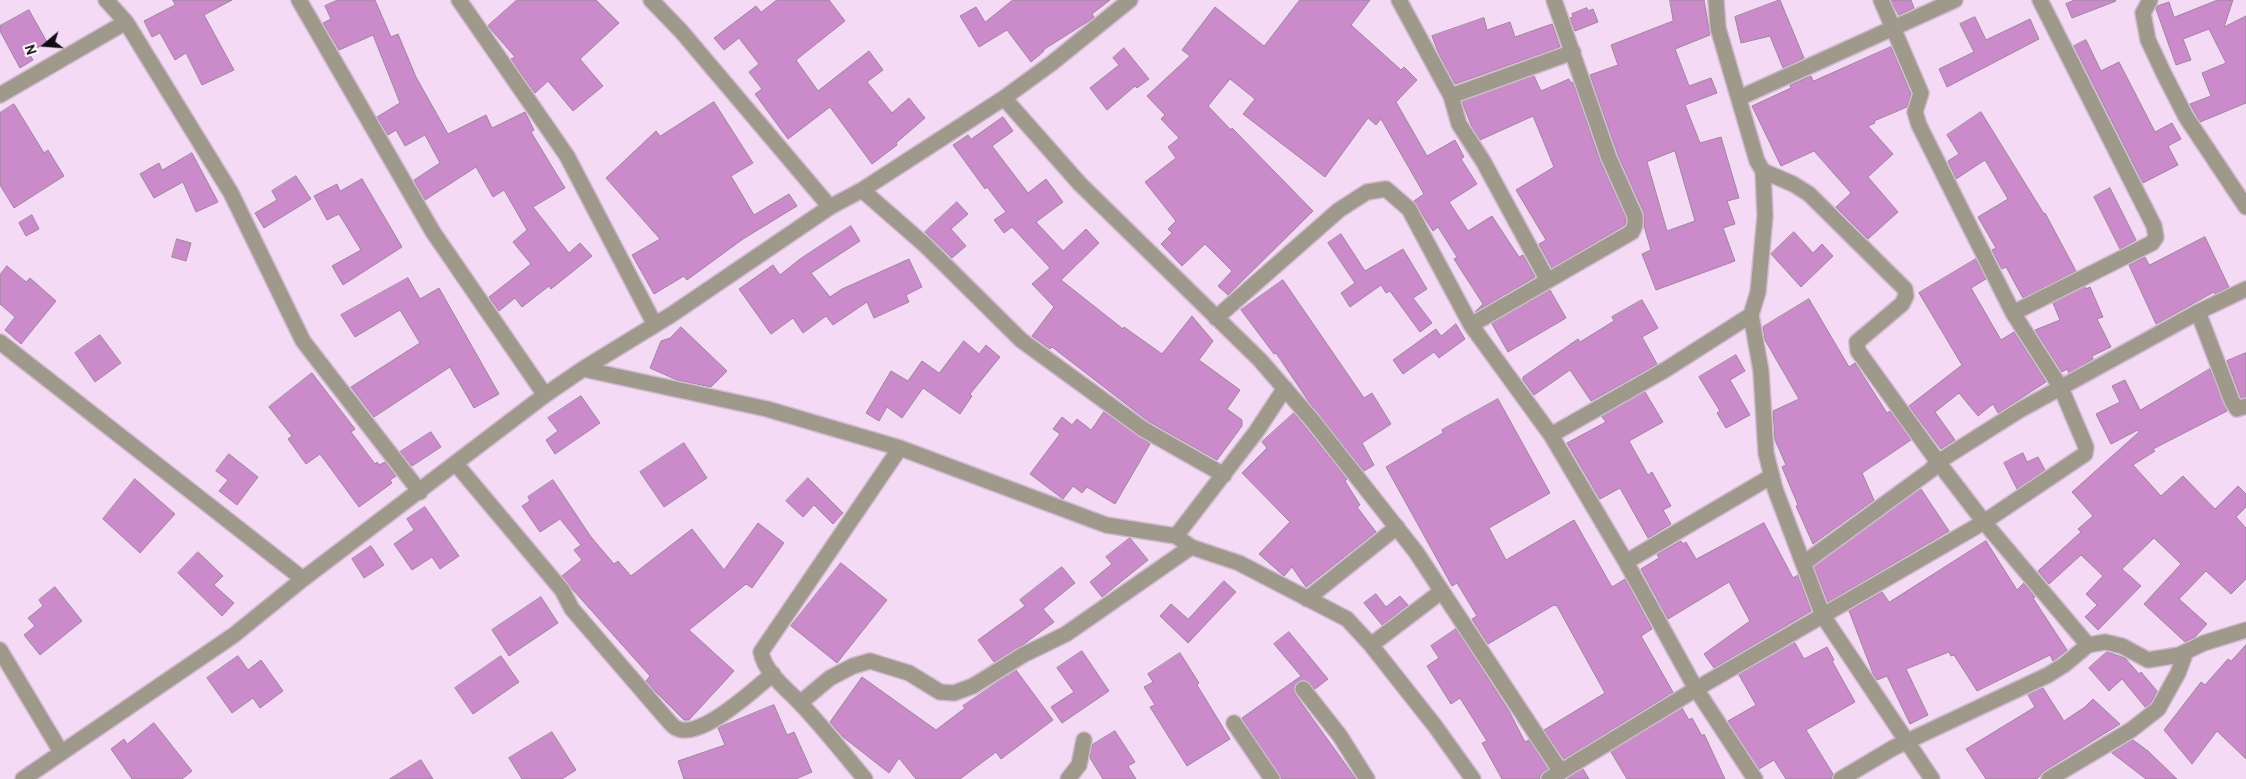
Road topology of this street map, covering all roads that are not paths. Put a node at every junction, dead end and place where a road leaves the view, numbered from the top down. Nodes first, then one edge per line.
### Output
1 (106, 0) edge
2 (298, 0) edge
3 (459, 0) edge
4 (651, 0) edge
5 (1130, 0) edge
6 (1399, 0) edge
7 (1554, 0) edge
8 (1716, 0) edge
9 (1881, 0) edge
10 (1955, 0) edge
11 (2040, 0) edge
12 (2150, 0) edge
13 (126, 22) junction
14 (1894, 29) junction
15 (1573, 52) junction
16 (0, 95) edge
17 (1451, 96) junction
18 (1004, 98) junction
19 (1739, 98) junction
20 (1762, 171) junction
21 (862, 190) junction
22 (830, 207) junction
23 (2246, 207) edge
24 (1547, 279) junction
25 (2246, 289) edge
26 (2198, 312) junction
27 (2013, 313) junction
28 (1751, 315) junction
29 (1216, 318) junction
30 (655, 325) junction
31 (1471, 325) junction
32 (0, 342) edge
33 (583, 369) junction
34 (1285, 388) junction
35 (2062, 388) junction
36 (545, 395) junction
37 (2246, 406) edge
38 (1551, 435) junction
39 (900, 448) junction
40 (1938, 462) junction
41 (456, 464) junction
42 (1224, 475) junction
43 (1772, 476) junction
44 (420, 492) junction
45 (1984, 522) junction
46 (1397, 527) junction
47 (1176, 536) junction
48 (1191, 547) junction
49 (1626, 562) junction
50 (1804, 563) junction
51 (303, 579) junction
52 (1442, 591) junction
53 (1307, 599) junction
54 (1822, 616) junction
55 (2246, 630) edge
56 (1371, 645) junction
57 (2088, 645) junction
58 (0, 650) edge
59 (2178, 655) junction
60 (773, 674) junction
61 (1303, 689) dead end
62 (1696, 689) junction
63 (800, 703) junction
64 (1234, 723) dead end
65 (1084, 740) dead end
66 (1906, 742) junction
67 (61, 752) junction
68 (1555, 776) edge
69 (22, 779) edge
70 (866, 779) edge
71 (1068, 779) edge
72 (1272, 779) edge
73 (1367, 779) edge
74 (1473, 779) edge
75 (1755, 779) edge
76 (1841, 779) edge
77 (1932, 779) edge
78 (2049, 779) edge

1 - 13 street
2 - 36 street
3 - 30 street
4 - 22 street
5 - 18 street
6 - 17 street
7 - 15 street
8 - 19 street
9 - 14 street
10 - 14 street
11 - 27 street
12 - 23 street
13 - 16 street
13 - 44 street
14 - 19 street
14 - 27 street
15 - 17 street
15 - 24 street
17 - 24 street
18 - 21 street
18 - 29 street
19 - 20 street
20 - 28 street
20 - 40 street
21 - 22 street
21 - 42 street
22 - 30 street
24 - 31 street
25 - 26 street
26 - 35 street
26 - 37 street
27 - 35 street
28 - 38 street
28 - 43 street
29 - 31 street
29 - 34 street
30 - 33 street
31 - 38 street
32 - 51 street
33 - 36 street
33 - 39 street
34 - 42 street
34 - 46 street
35 - 40 street
35 - 45 street
36 - 41 street
38 - 49 street
39 - 47 street
39 - 60 street
40 - 45 street
40 - 50 street
41 - 44 street
41 - 60 street
42 - 47 street
43 - 49 street
43 - 50 street
44 - 51 street
45 - 54 street
45 - 57 street
46 - 52 street
46 - 53 street
47 - 48 street
48 - 53 street
48 - 63 street
49 - 62 street
50 - 54 street
51 - 67 street
52 - 56 street
52 - 68 street
53 - 56 street
54 - 62 street
54 - 66 street
55 - 59 street
56 - 74 street
57 - 59 street
57 - 66 street
58 - 67 street
59 - 78 street
60 - 63 street
61 - 73 street
62 - 68 street
62 - 75 street
63 - 70 street
64 - 72 street
65 - 71 street
66 - 76 street
66 - 77 street
67 - 69 street

